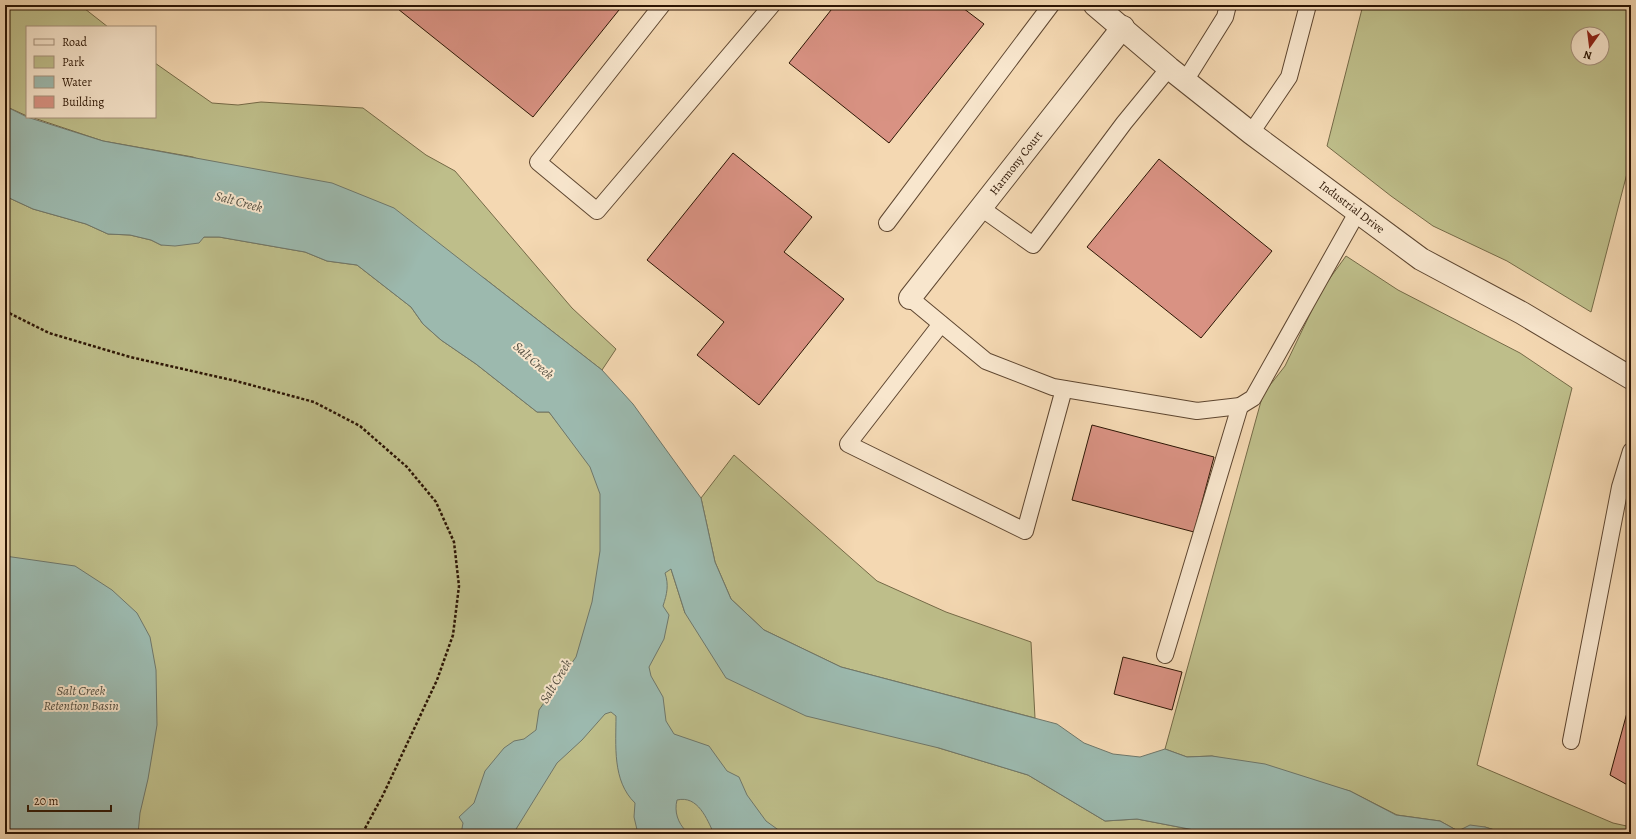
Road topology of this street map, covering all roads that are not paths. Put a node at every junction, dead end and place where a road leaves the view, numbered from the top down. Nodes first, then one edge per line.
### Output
1 (662, 5) edge
2 (772, 5) edge
3 (1051, 5) edge
4 (1095, 5) edge
5 (1228, 5) edge
6 (1308, 5) edge
7 (1123, 27) junction
8 (1177, 75) junction
9 (1251, 133) junction
10 (981, 208) junction
11 (1358, 211) junction
12 (887, 223) dead end
13 (910, 298) joint
14 (941, 324) junction
15 (1631, 378) edge
16 (1064, 389) junction
17 (1240, 406) junction
18 (1631, 451) edge
19 (1165, 655) dead end
20 (1571, 741) dead end

1 - 2 lane
3 - 12 lane
4 - 7 street, Industrial Drive
5 - 8 lane
6 - 9 lane
7 - 8 street, Industrial Drive
7 - 10 street, Harmony Court
8 - 9 street, Industrial Drive
8 - 10 lane
9 - 11 street, Industrial Drive
10 - 13 street, Harmony Court
11 - 15 street, Industrial Drive
11 - 17 lane
13 - 14 lane
14 - 16 lane
14 - 16 lane
16 - 17 lane
17 - 19 lane
18 - 20 lane

